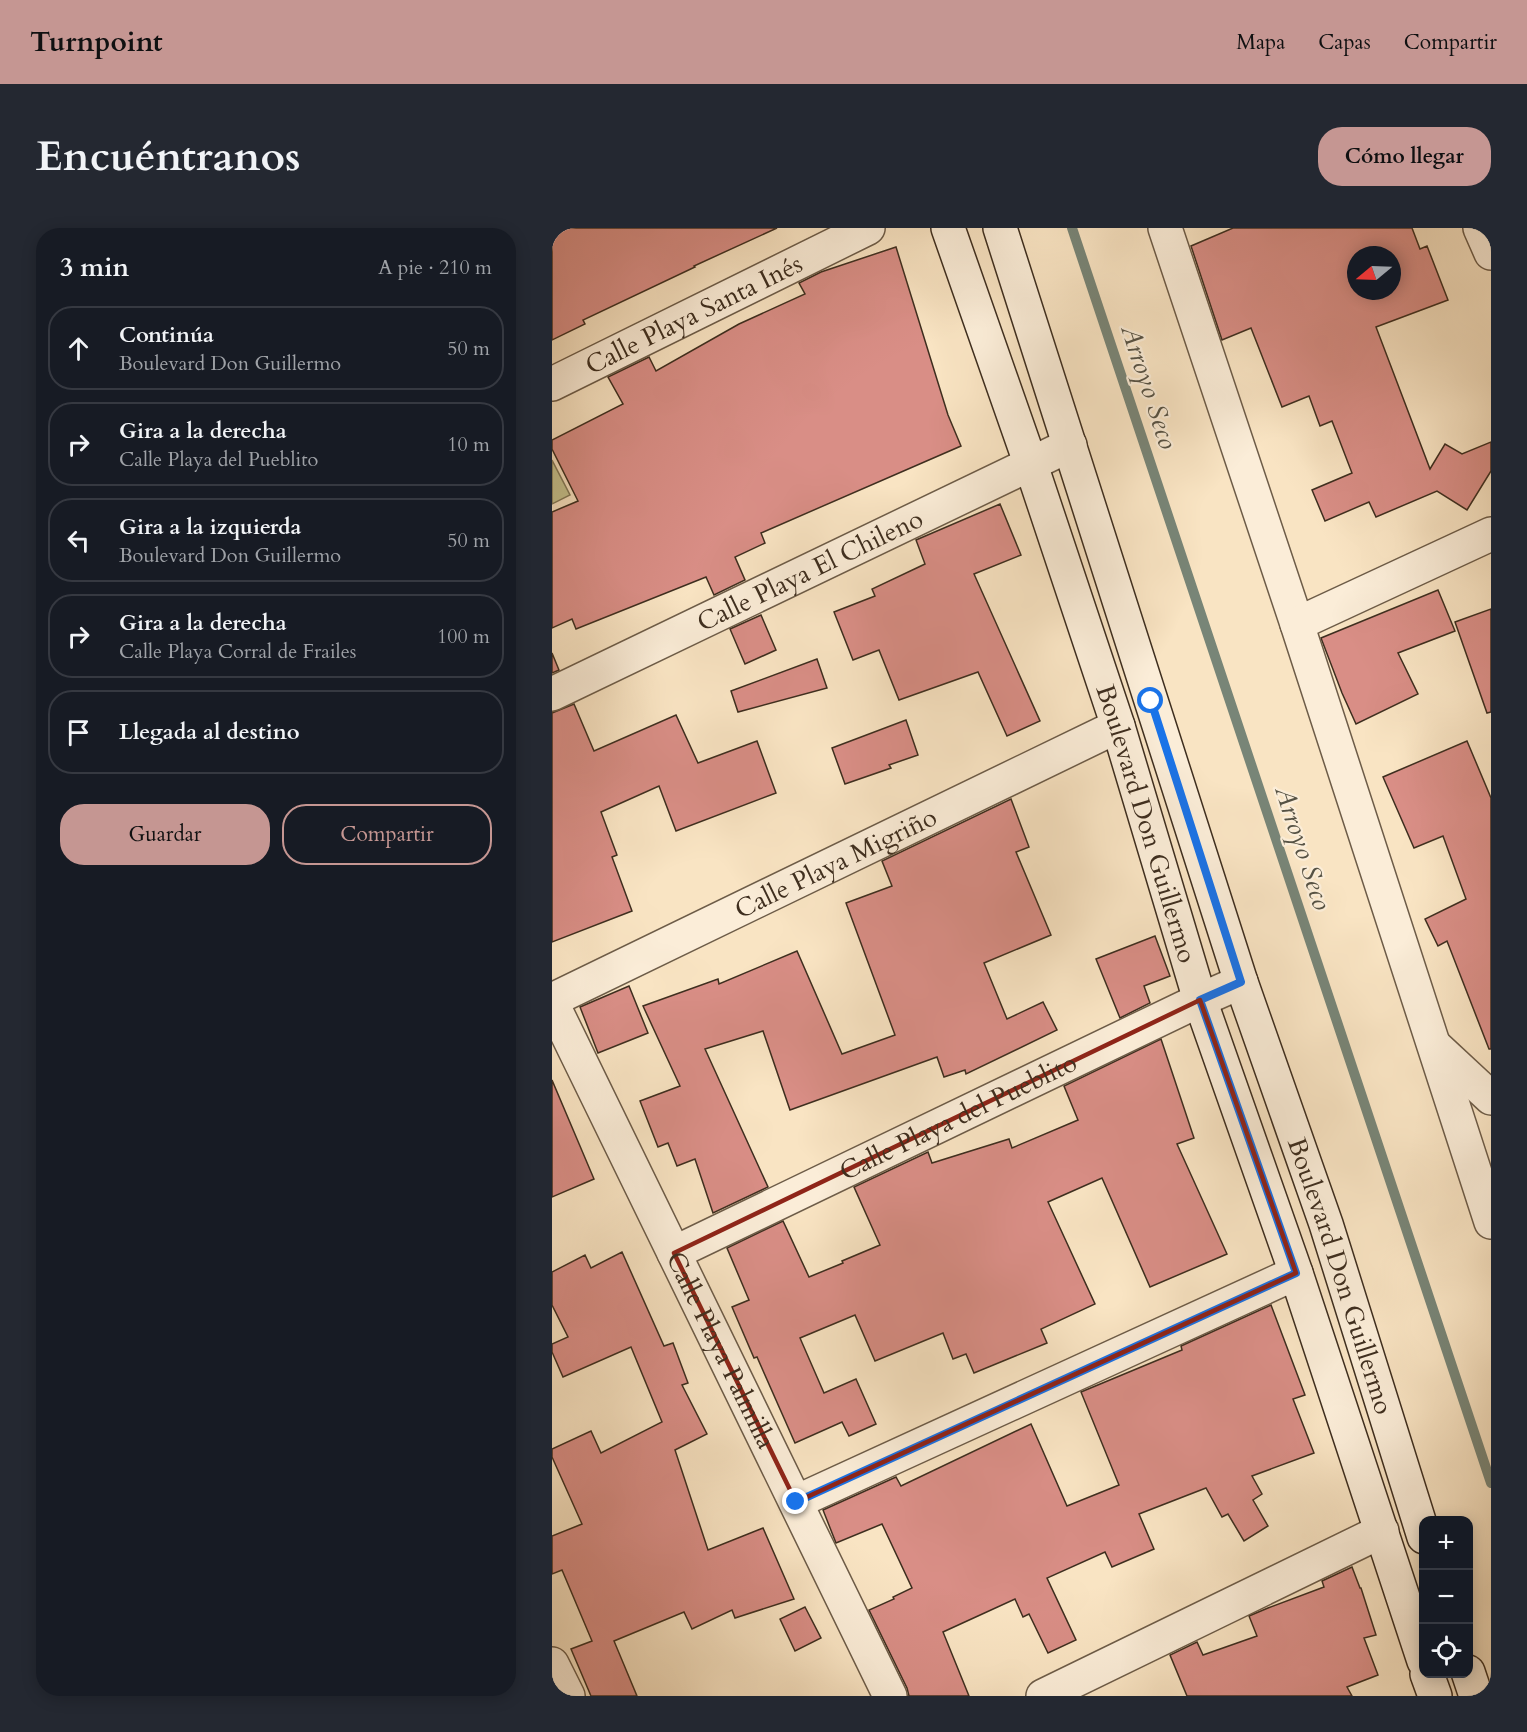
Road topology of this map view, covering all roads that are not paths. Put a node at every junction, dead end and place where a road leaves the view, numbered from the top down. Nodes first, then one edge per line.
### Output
1 (868, 228) edge
2 (948, 228) edge
3 (1000, 228) edge
4 (1165, 228) edge
5 (1480, 228) edge
6 (1491, 253) edge
7 (552, 384) edge
8 (1070, 445) junction
9 (1031, 465) junction
10 (1491, 534) edge
11 (1297, 624) junction
12 (552, 694) edge
13 (1118, 726) junction
14 (1241, 982) junction
15 (1200, 1000) junction
16 (552, 1001) edge
17 (1432, 1042) junction
18 (1491, 1098) edge
19 (1491, 1222) edge
20 (674, 1253) junction
21 (1296, 1273) junction
22 (796, 1502) junction
23 (1419, 1521) edge
24 (1382, 1531) junction
25 (1419, 1646) edge
26 (552, 1664) edge
27 (1428, 1678) edge
28 (1470, 1678) edge
29 (567, 1696) edge
30 (890, 1696) edge
31 (1043, 1696) edge
32 (1435, 1696) edge
33 (1476, 1696) edge

1 - 7 street, Calle Playa Santa Inés
2 - 9 street, Boulevard Don Guillermo
3 - 8 street, Boulevard Don Guillermo
4 - 11 street
5 - 6 street
8 - 9 street, Calle Playa El Chileno
8 - 14 street, Boulevard Don Guillermo
9 - 12 street, Calle Playa El Chileno
9 - 13 street, Boulevard Don Guillermo
10 - 11 street
11 - 17 street
13 - 15 street, Boulevard Don Guillermo
13 - 16 street, Calle Playa Migriño
14 - 15 street, Calle Playa del Pueblito
14 - 23 street, Boulevard Don Guillermo
15 - 20 street, Calle Playa del Pueblito
15 - 21 street, Boulevard Don Guillermo
16 - 20 street, Calle Playa Palmilla
17 - 18 street
17 - 19 street
20 - 22 street, Calle Playa Palmilla
21 - 22 street
21 - 24 street, Boulevard Don Guillermo
22 - 30 street, Calle Playa Palmilla
24 - 25 street, Boulevard Don Guillermo
24 - 31 street
26 - 29 street
27 - 32 street
28 - 33 street

